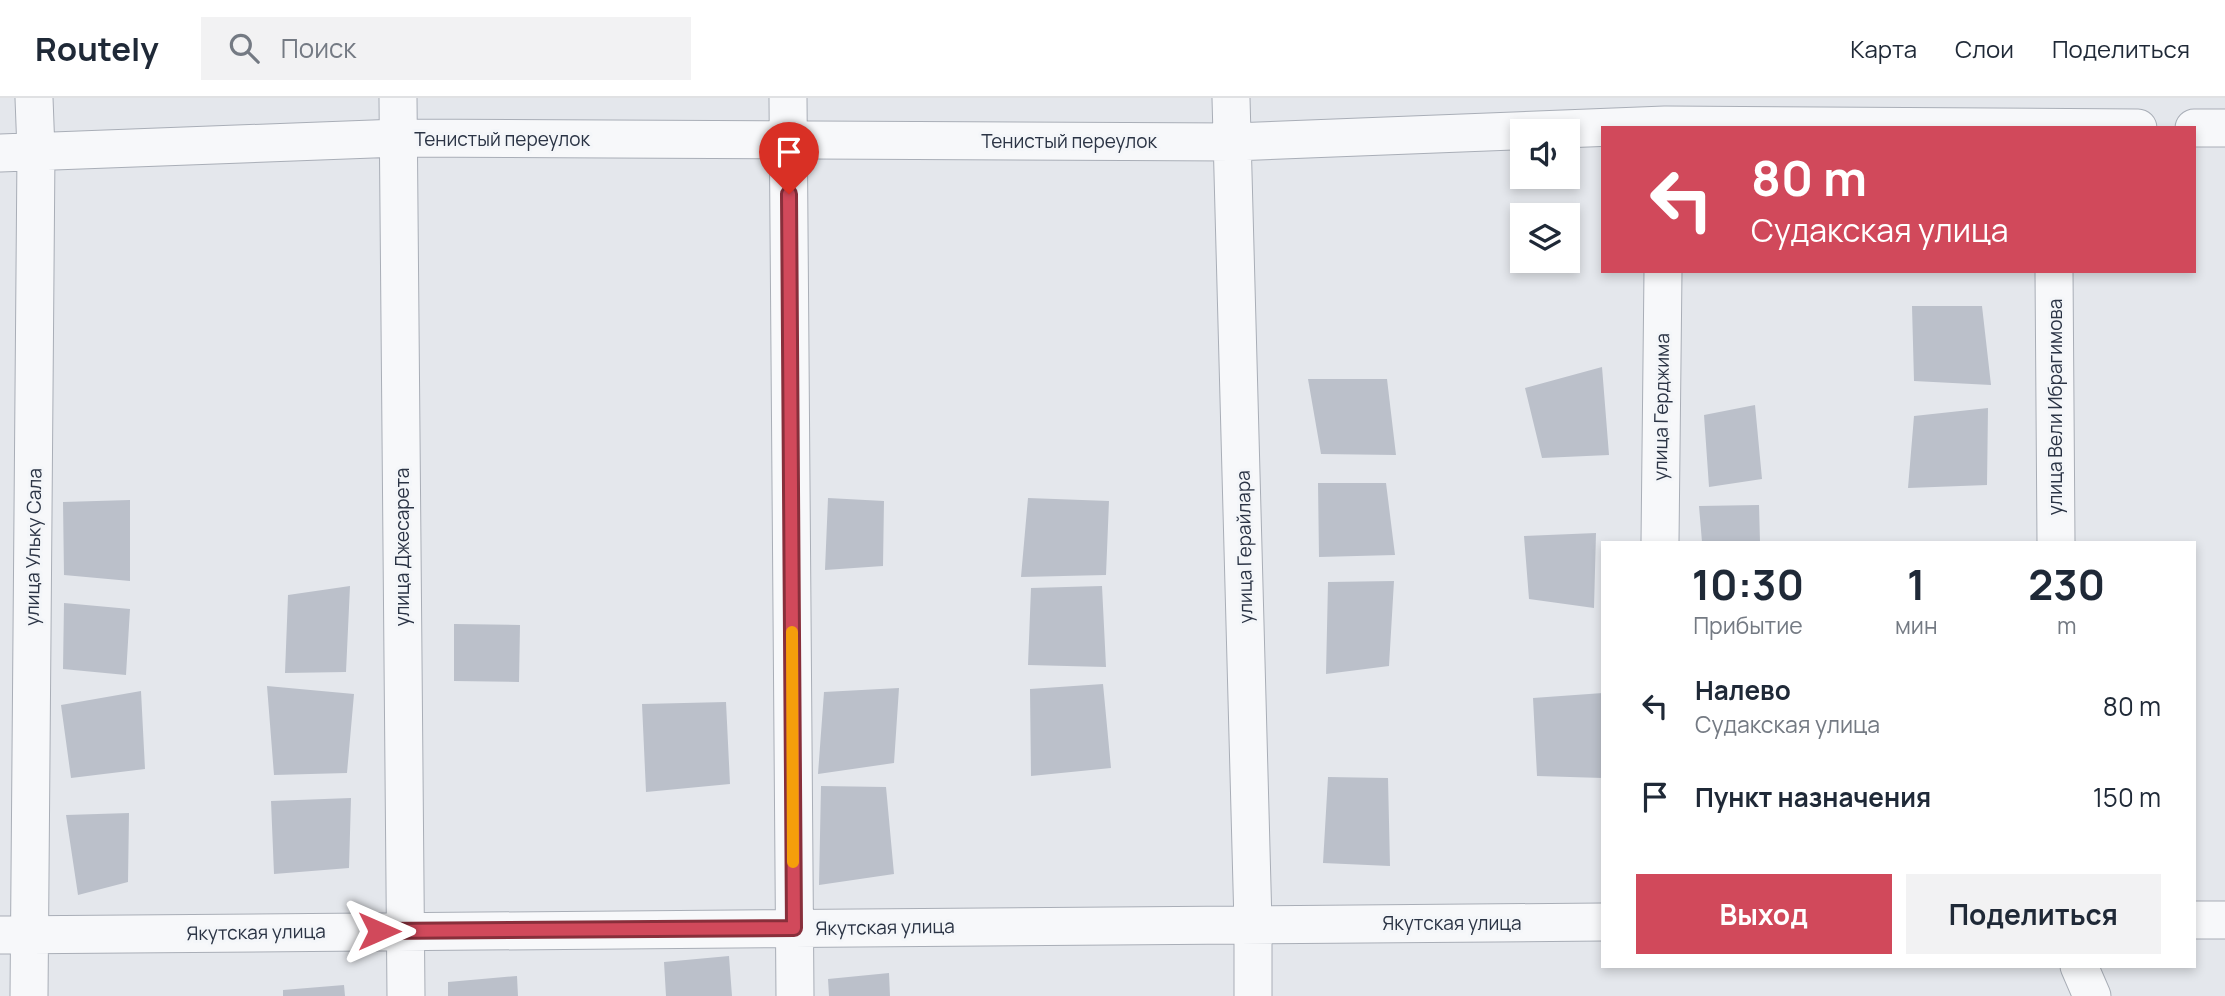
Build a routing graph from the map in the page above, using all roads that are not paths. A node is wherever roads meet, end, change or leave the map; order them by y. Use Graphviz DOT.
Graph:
graph roads {
  1 [pos="34,98"];
  2 [pos="398,98"];
  3 [pos="788,98"];
  4 [pos="1231,98"];
  5 [pos="2052,98"];
  6 [pos="1664,117"];
  7 [pos="2014,126"];
  8 [pos="2053,126"];
  9 [pos="2196,128"];
  10 [pos="2225,128"];
  11 [pos="399,138"];
  12 [pos="789,139"];
  13 [pos="1233,142"];
  14 [pos="36,151"];
  15 [pos="0,153"];
  16 [pos="1663,273"];
  17 [pos="2054,273"];
  18 [pos="1660,541"];
  19 [pos="2056,541"];
  20 [pos="2196,920"];
  21 [pos="2225,920"];
  22 [pos="1601,922"];
  23 [pos="1253,924"];
  24 [pos="794,928"];
  25 [pos="406,931"];
  26 [pos="15,935"];
  27 [pos="2080,968"];
  28 [pos="29,996"];
  29 [pos="406,996"];
  30 [pos="794,996"];
  31 [pos="1253,996"];
  32 [pos="2092,996"];
  1 -- 14 [label="street, улица Ульку Сала"];
  2 -- 11 [label="street, улица Джесарета"];
  3 -- 12 [label="street"];
  4 -- 13 [label="street, улица Герайлара"];
  5 -- 8 [label="street"];
  6 -- 7 [label="street, Тенистый переулок"];
  6 -- 13 [label="street, Тенистый переулок"];
  9 -- 10 [label="street"];
  11 -- 12 [label="street, Тенистый переулок"];
  11 -- 14 [label="street, Тенистый переулок"];
  11 -- 25 [label="street, улица Джесарета"];
  12 -- 13 [label="street, Тенистый переулок"];
  12 -- 24 [label="street"];
  13 -- 23 [label="street, улица Герайлара"];
  14 -- 15 [label="street, Тенистый переулок"];
  14 -- 26 [label="street, улица Ульку Сала"];
  16 -- 18 [label="street, улица Герджима"];
  17 -- 19 [label="street, улица Вели Ибрагимова"];
  20 -- 21 [label="street"];
  22 -- 23 [label="street, Якутская улица"];
  23 -- 24 [label="street, Якутская улица"];
  23 -- 31 [label="street, улица Герайлара"];
  24 -- 25 [label="street, Якутская улица"];
  24 -- 30 [label="street"];
  25 -- 26 [label="street, Якутская улица"];
  25 -- 29 [label="street, улица Джесарета"];
  26 -- 28 [label="street, улица Ульку Сала"];
  27 -- 32 [label="street"];
}
